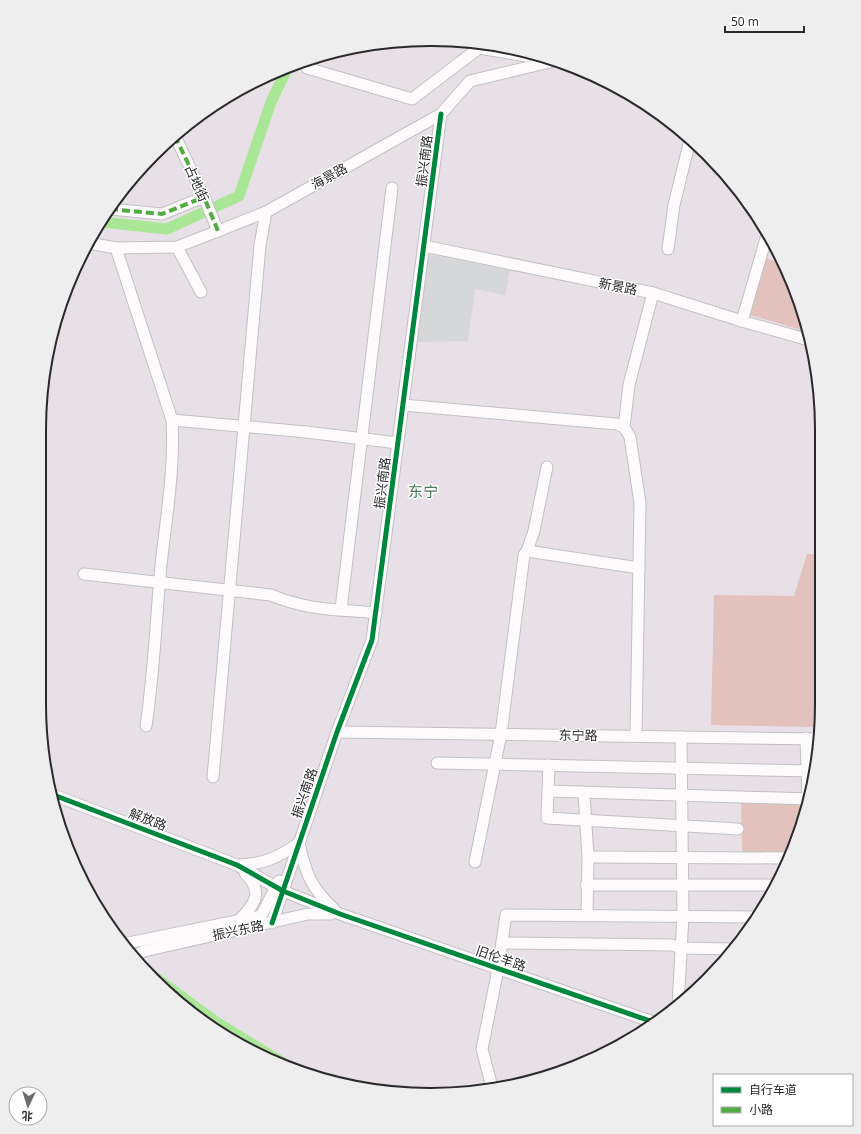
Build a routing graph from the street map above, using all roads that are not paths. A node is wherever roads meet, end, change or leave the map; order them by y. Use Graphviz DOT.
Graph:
graph roads {
  1 [pos="478,49"];
  2 [pos="545,63"];
  3 [pos="308,66"];
  4 [pos="441,114"];
  5 [pos="177,141"];
  6 [pos="689,146"];
  7 [pos="392,188"];
  8 [pos="206,201"];
  9 [pos="116,210"];
  10 [pos="266,212"];
  11 [pos="218,231"];
  12 [pos="765,242"];
  13 [pos="94,245"];
  14 [pos="424,246"];
  15 [pos="177,247"];
  16 [pos="116,248"];
  17 [pos="668,249"];
  18 [pos="201,292"];
  19 [pos="653,293"];
  20 [pos="742,321"];
  21 [pos="804,339"];
  22 [pos="403,405"];
  23 [pos="172,420"];
  24 [pos="244,426"];
  25 [pos="624,427"];
  26 [pos="362,439"];
  27 [pos="398,443"];
  28 [pos="547,467"];
  29 [pos="527,551"];
  30 [pos="639,568"];
  31 [pos="84,574"];
  32 [pos="159,582"];
  33 [pos="230,590"];
  34 [pos="341,609"];
  35 [pos="376,613"];
  36 [pos="146,726"];
  37 [pos="337,732"];
  38 [pos="501,734"];
  39 [pos="636,736"];
  40 [pos="681,737"];
  41 [pos="806,738"];
  42 [pos="813,739"];
  43 [pos="437,763"];
  44 [pos="495,763"];
  45 [pos="549,765"];
  46 [pos="810,765"];
  47 [pos="682,768"];
  48 [pos="809,771"];
  49 [pos="213,777"];
  50 [pos="548,792"];
  51 [pos="584,793"];
  52 [pos="682,795"];
  53 [pos="57,796"];
  54 [pos="803,800"];
  55 [pos="586,820"];
  56 [pos="682,827"];
  57 [pos="738,829"];
  58 [pos="299,843"];
  59 [pos="588,857"];
  60 [pos="682,858"];
  61 [pos="783,858"];
  62 [pos="475,862"];
  63 [pos="237,865"];
  64 [pos="586,885"];
  65 [pos="682,885"];
  66 [pos="769,885"];
  67 [pos="279,889"];
  68 [pos="340,914"];
  69 [pos="587,916"];
  70 [pos="683,916"];
  71 [pos="749,918"];
  72 [pos="238,921"];
  73 [pos="272,923"];
  74 [pos="129,943"];
  75 [pos="502,943"];
  76 [pos="681,948"];
  77 [pos="727,949"];
  78 [pos="141,953"];
  79 [pos="498,969"];
  80 [pos="678,998"];
  81 [pos="648,1020"];
  82 [pos="491,1083"];
  1 -- 3 [label="street"];
  2 -- 4 [label="street, 海景路"];
  4 -- 10 [label="street, 海景路"];
  4 -- 14 [label="street, 振兴南路"];
  5 -- 8 [label="street, 占地街"];
  6 -- 17 [label="street"];
  7 -- 26 [label="street"];
  8 -- 9 [label="street"];
  8 -- 11 [label="street, 占地街"];
  10 -- 11 [label="street, 海景路"];
  10 -- 24 [label="street"];
  11 -- 15 [label="street, 海景路"];
  12 -- 20 [label="street"];
  13 -- 16 [label="street, 海景路"];
  14 -- 19 [label="street, 新景路"];
  14 -- 22 [label="street, 振兴南路"];
  15 -- 16 [label="street, 海景路"];
  15 -- 18 [label="street"];
  16 -- 23 [label="street"];
  19 -- 20 [label="street, 新景路"];
  19 -- 25 [label="street"];
  20 -- 21 [label="street, 新景路"];
  22 -- 25 [label="street"];
  22 -- 27 [label="street, 振兴南路"];
  23 -- 24 [label="street"];
  23 -- 32 [label="street"];
  24 -- 26 [label="street"];
  24 -- 33 [label="street"];
  25 -- 30 [label="street"];
  26 -- 27 [label="street"];
  26 -- 34 [label="street"];
  27 -- 35 [label="street, 振兴南路"];
  28 -- 29 [label="street"];
  29 -- 30 [label="street"];
  29 -- 38 [label="street"];
  30 -- 39 [label="street"];
  31 -- 32 [label="street"];
  32 -- 33 [label="street"];
  32 -- 36 [label="street"];
  33 -- 34 [label="street"];
  33 -- 49 [label="street"];
  34 -- 35 [label="street"];
  35 -- 37 [label="street, 振兴南路"];
  37 -- 38 [label="street, 东宁路"];
  37 -- 58 [label="street, 振兴南路"];
  38 -- 39 [label="street, 东宁路"];
  38 -- 44 [label="street"];
  39 -- 40 [label="street, 东宁路"];
  40 -- 41 [label="street, 东宁路"];
  40 -- 47 [label="street"];
  41 -- 42 [label="street, 东宁路"];
  41 -- 46 [label="street"];
  43 -- 44 [label="street"];
  44 -- 45 [label="street"];
  44 -- 62 [label="street"];
  45 -- 47 [label="street"];
  45 -- 50 [label="street"];
  47 -- 48 [label="street"];
  47 -- 52 [label="street"];
  50 -- 51 [label="street"];
  50 -- 55 [label="street"];
  51 -- 52 [label="street"];
  51 -- 55 [label="street"];
  52 -- 54 [label="street"];
  52 -- 56 [label="street"];
  53 -- 63 [label="street, 解放路"];
  55 -- 56 [label="street"];
  55 -- 59 [label="street"];
  56 -- 57 [label="street"];
  56 -- 60 [label="street"];
  58 -- 63 [label="street"];
  58 -- 67 [label="street, 振兴南路"];
  58 -- 68 [label="street"];
  59 -- 60 [label="street"];
  59 -- 64 [label="street"];
  60 -- 61 [label="street"];
  60 -- 65 [label="street"];
  63 -- 67 [label="street, 解放路"];
  63 -- 72 [label="street"];
  64 -- 65 [label="street"];
  64 -- 69 [label="street"];
  65 -- 66 [label="street"];
  65 -- 70 [label="street"];
  67 -- 68 [label="street, 旧伦羊路"];
  67 -- 72 [label="street, 振兴东路"];
  67 -- 73 [label="street"];
  68 -- 73 [label="street, 振兴东路"];
  68 -- 79 [label="street, 旧伦羊路"];
  69 -- 70 [label="street"];
  69 -- 75 [label="street"];
  70 -- 71 [label="street"];
  70 -- 76 [label="street"];
  72 -- 74 [label="street, 振兴东路"];
  73 -- 78 [label="street, 振兴东路"];
  75 -- 76 [label="street"];
  75 -- 79 [label="street"];
  76 -- 77 [label="street"];
  76 -- 80 [label="street"];
  79 -- 81 [label="street, 旧伦羊路"];
  79 -- 82 [label="street"];
}
